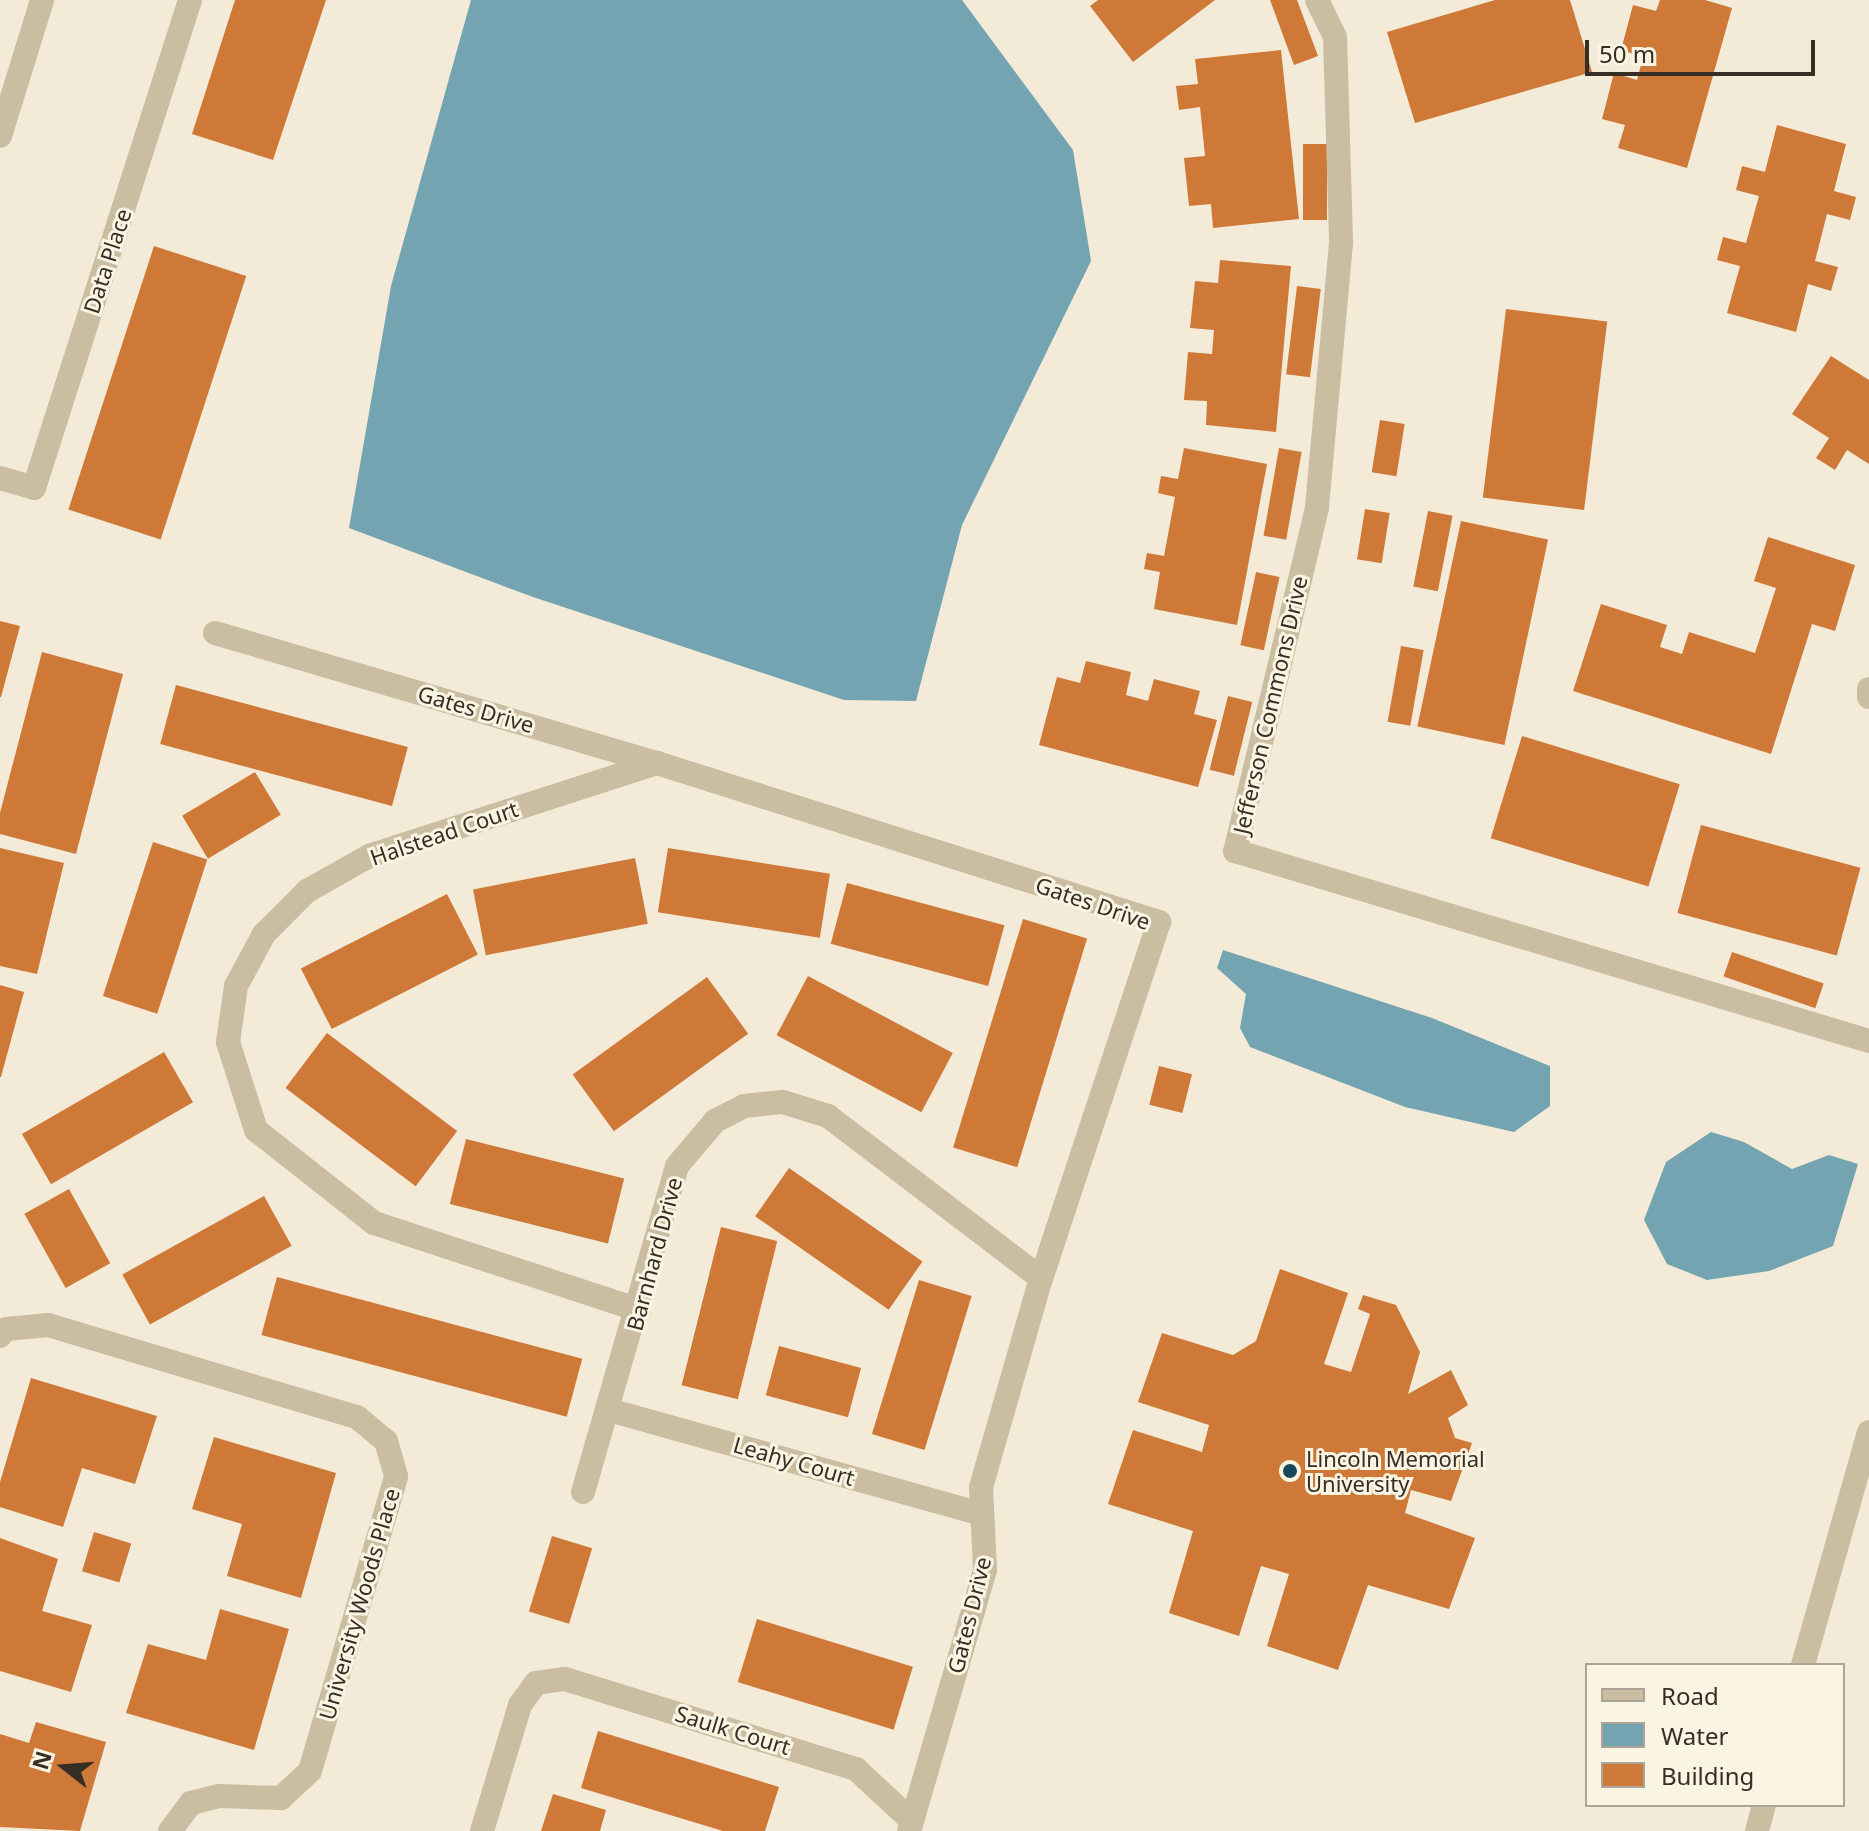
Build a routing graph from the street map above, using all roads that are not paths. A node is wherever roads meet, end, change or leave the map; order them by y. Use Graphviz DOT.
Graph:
graph roads {
  1 [pos="42,0"];
  2 [pos="190,0"];
  3 [pos="1317,0"];
  4 [pos="0,136"];
  5 [pos="0,478"];
  6 [pos="215,633"];
  7 [pos="1869,689"];
  8 [pos="1869,697"];
  9 [pos="657,763"];
  10 [pos="1869,1041"];
  11 [pos="1041,1278"];
  12 [pos="639,1310"];
  13 [pos="0,1336"];
  14 [pos="609,1410"];
  15 [pos="1869,1432"];
  16 [pos="583,1492"];
  17 [pos="978,1513"];
  18 [pos="1804,1663"];
  19 [pos="1763,1807"];
  20 [pos="910,1826"];
  21 [pos="170,1831"];
  22 [pos="482,1831"];
  23 [pos="1757,1831"];
  1 -- 4 [label="street"];
  2 -- 5 [label="street, Data Place"];
  3 -- 10 [label="street, Jefferson Commons Drive"];
  6 -- 9 [label="street, Gates Drive"];
  7 -- 8 [label="street"];
  9 -- 11 [label="street, Gates Drive"];
  9 -- 12 [label="street, Halstead Court"];
  11 -- 12 [label="street, Barnhard Drive"];
  11 -- 17 [label="street, Gates Drive"];
  12 -- 14 [label="street, Barnhard Drive"];
  13 -- 21 [label="street, University Woods Place"];
  14 -- 16 [label="street, Barnhard Drive"];
  14 -- 17 [label="street, Leahy Court"];
  15 -- 18 [label="street"];
  17 -- 20 [label="street, Gates Drive"];
  19 -- 23 [label="street"];
  20 -- 22 [label="street, Saulk Court"];
}
